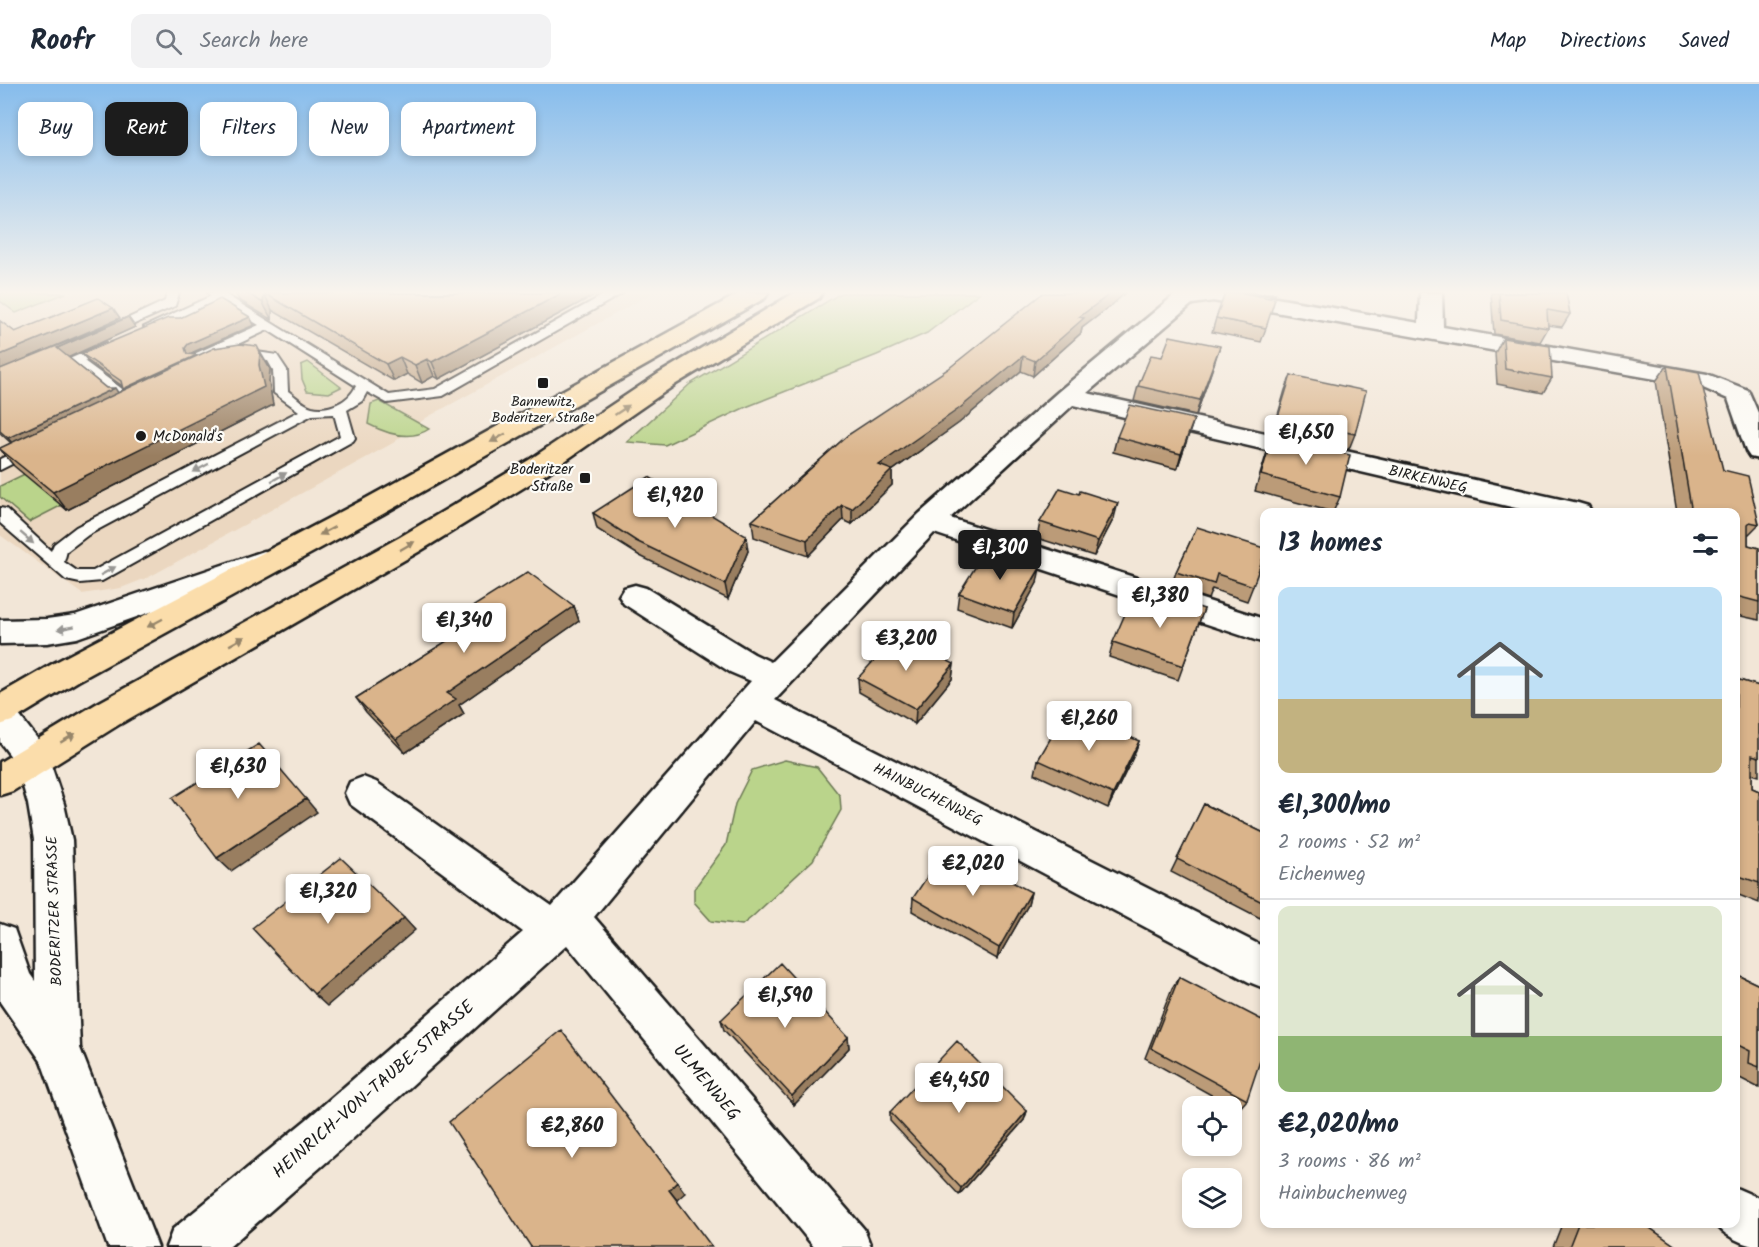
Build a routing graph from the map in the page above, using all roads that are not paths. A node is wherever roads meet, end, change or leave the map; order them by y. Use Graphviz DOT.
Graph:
graph roads {
  1 [pos="104,347"];
  2 [pos="220,347"];
  3 [pos="305,347"];
  4 [pos="520,347"];
  5 [pos="661,347"];
  6 [pos="720,347"];
  7 [pos="1126,347"];
  8 [pos="1521,347"];
  9 [pos="184,364"];
  10 [pos="200,370"];
  11 [pos="364,384"];
  12 [pos="1068,396"];
  13 [pos="121,399"];
  14 [pos="340,409"];
  15 [pos="309,411"];
  16 [pos="1759,451"];
  17 [pos="0,452"];
  18 [pos="0,465"];
  19 [pos="1556,508"];
  20 [pos="0,513"];
  21 [pos="930,521"];
  22 [pos="280,555"];
  23 [pos="56,563"];
  24 [pos="635,596"];
  25 [pos="1260,630"];
  26 [pos="0,632"];
  27 [pos="764,690"];
  28 [pos="0,711"];
  29 [pos="0,716"];
  30 [pos="33,760"];
  31 [pos="0,780"];
  32 [pos="363,794"];
  33 [pos="561,923"];
  34 [pos="0,943"];
  35 [pos="1260,966"];
  36 [pos="58,1048"];
  37 [pos="1740,1214"];
  38 [pos="1759,1224"];
  39 [pos="132,1247"];
  40 [pos="191,1247"];
  41 [pos="846,1247"];
  1 -- 13 [label="lane"];
  2 -- 9 [label="lane"];
  3 -- 11 [label="lane"];
  4 -- 11 [label="lane"];
  5 -- 22 [label="main road, one-way"];
  30 -- 6 [label="main road, one-way"];
  7 -- 12 [label="street, HEINRICH-VON-TAUBE-STRASSE"];
  8 -- 16 [label="street, HEINRICH-VON-TAUBE-STRASSE"];
  10 -- 15 [label="lane"];
  11 -- 14 [label="lane"];
  12 -- 19 [label="street, BIRKENWEG"];
  12 -- 21 [label="street, HEINRICH-VON-TAUBE-STRASSE"];
  14 -- 15 [label="lane"];
  23 -- 14 [label="lane, one-way"];
  15 -- 23 [label="lane, one-way"];
  17 -- 18 [label="lane"];
  20 -- 23 [label="lane, one-way"];
  21 -- 25 [label="street"];
  21 -- 27 [label="street, HEINRICH-VON-TAUBE-STRASSE"];
  22 -- 26 [label="street, one-way"];
  22 -- 28 [label="main road, one-way"];
  24 -- 27 [label="street"];
  27 -- 33 [label="street, HEINRICH-VON-TAUBE-STRASSE"];
  27 -- 35 [label="street, HAINBUCHENWEG"];
  29 -- 30 [label="street, BODERITZER STRASSE"];
  30 -- 31 [label="main road"];
  30 -- 36 [label="street, BODERITZER STRASSE"];
  32 -- 33 [label="street"];
  33 -- 40 [label="street, HEINRICH-VON-TAUBE-STRASSE"];
  33 -- 41 [label="street, ULMENWEG"];
  34 -- 36 [label="street, BODERITZER STRASSE"];
  36 -- 39 [label="street, BODERITZER STRASSE"];
  37 -- 38 [label="street"];
}
